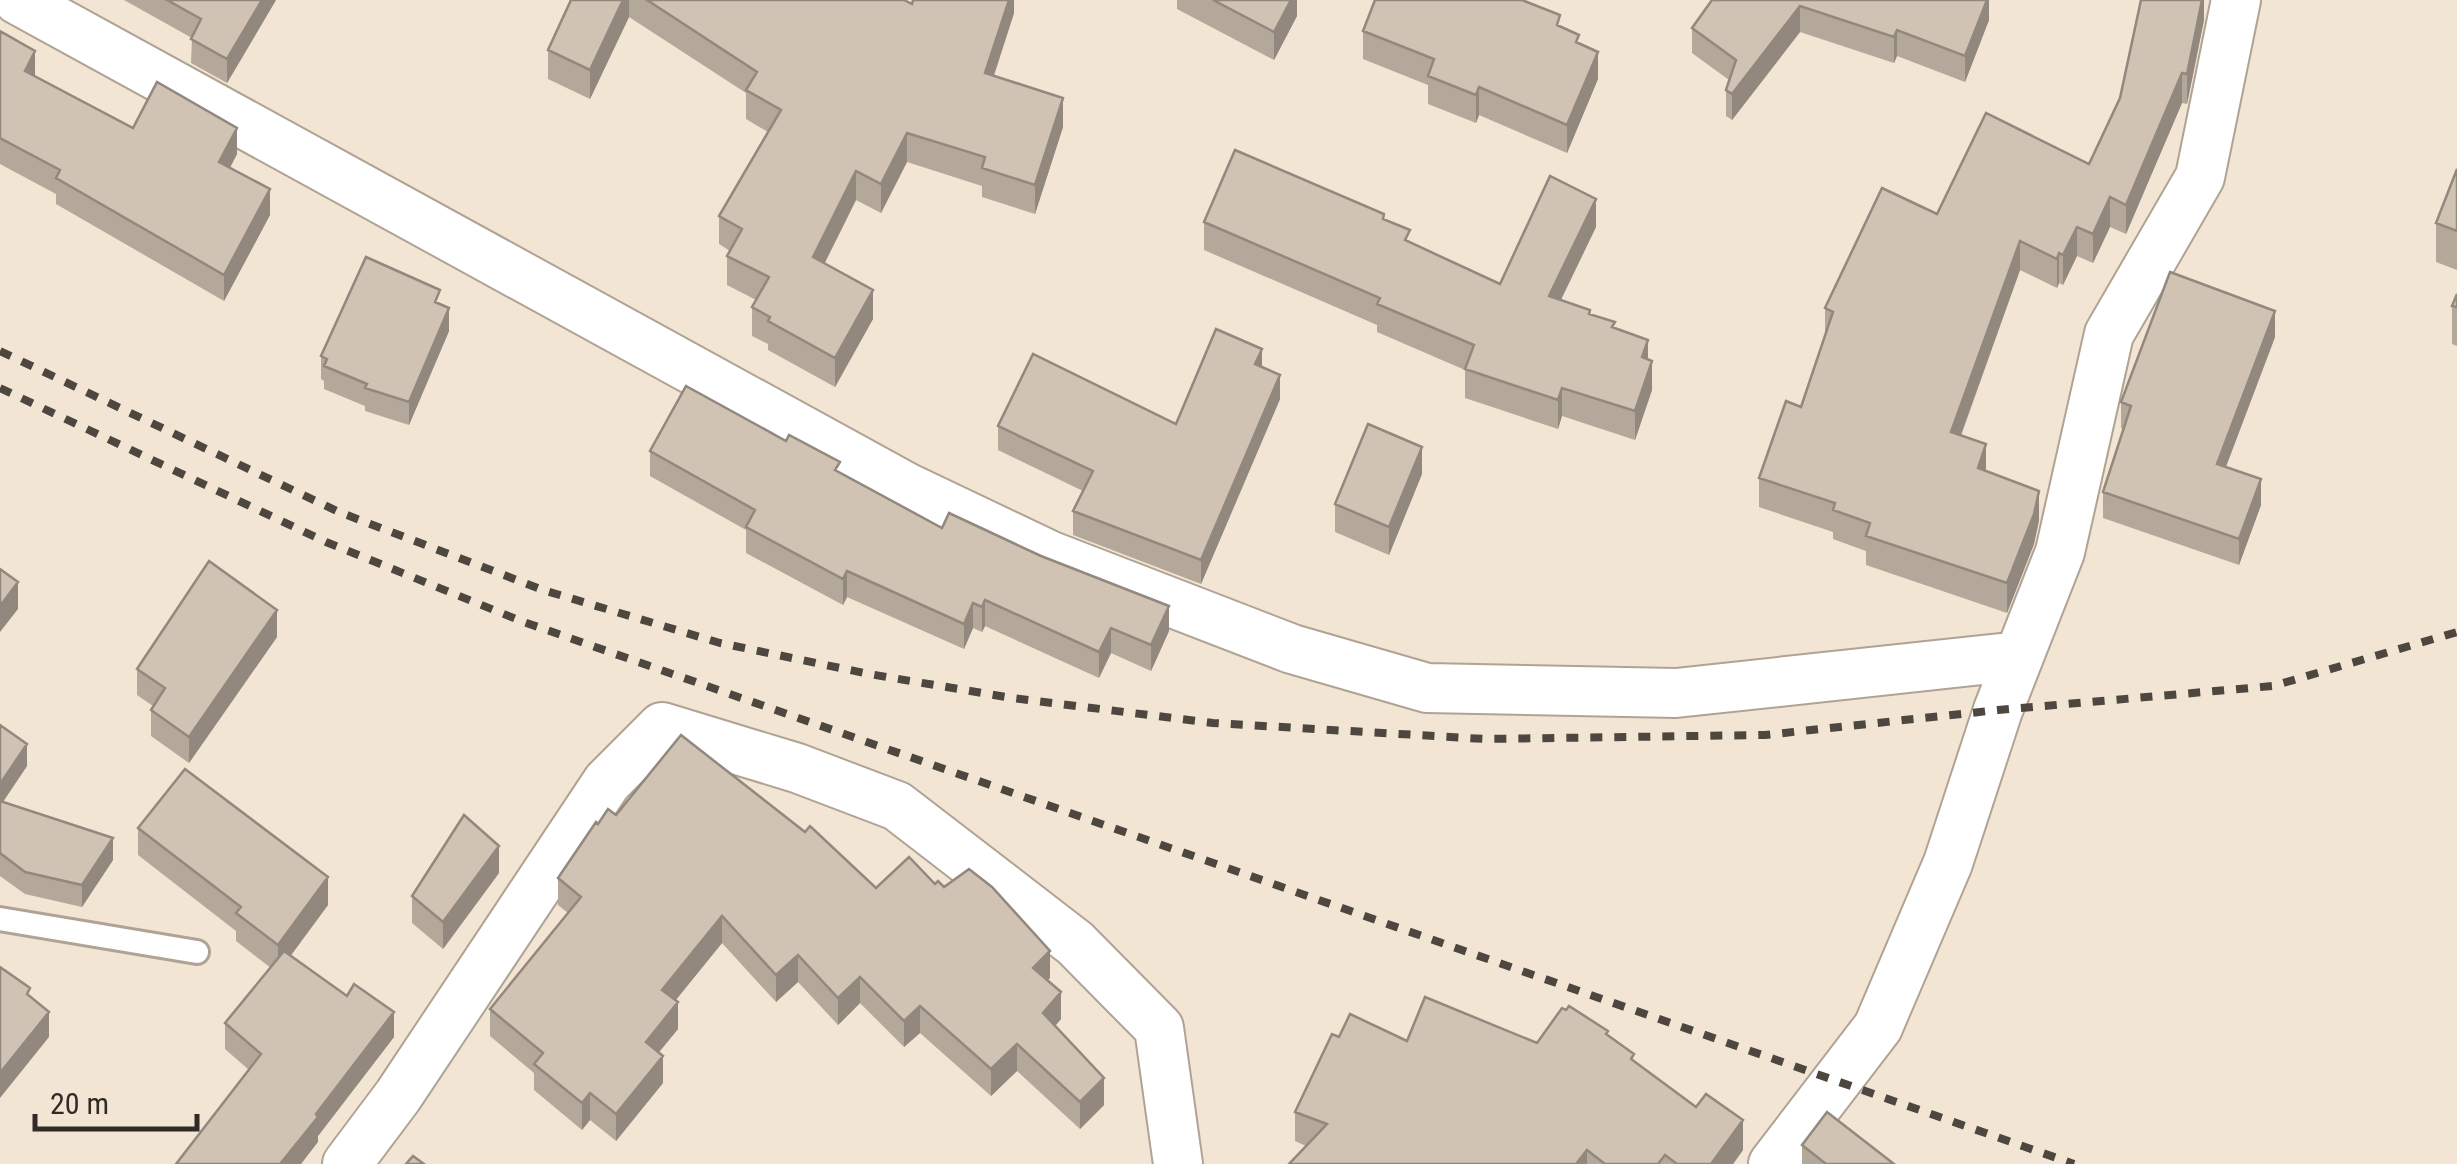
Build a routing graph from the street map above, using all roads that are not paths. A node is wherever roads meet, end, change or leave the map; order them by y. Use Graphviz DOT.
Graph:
graph roads {
  1 [pos="18,0"];
  2 [pos="2236,0"];
  3 [pos="2018,656"];
  4 [pos="0,919"];
  5 [pos="198,952"];
  6 [pos="347,1164"];
  7 [pos="1178,1164"];
  8 [pos="1773,1164"];
  1 -- 3 [label="street"];
  2 -- 3 [label="street"];
  3 -- 8 [label="street"];
  4 -- 5 [label="lane"];
  6 -- 7 [label="street"];
}
